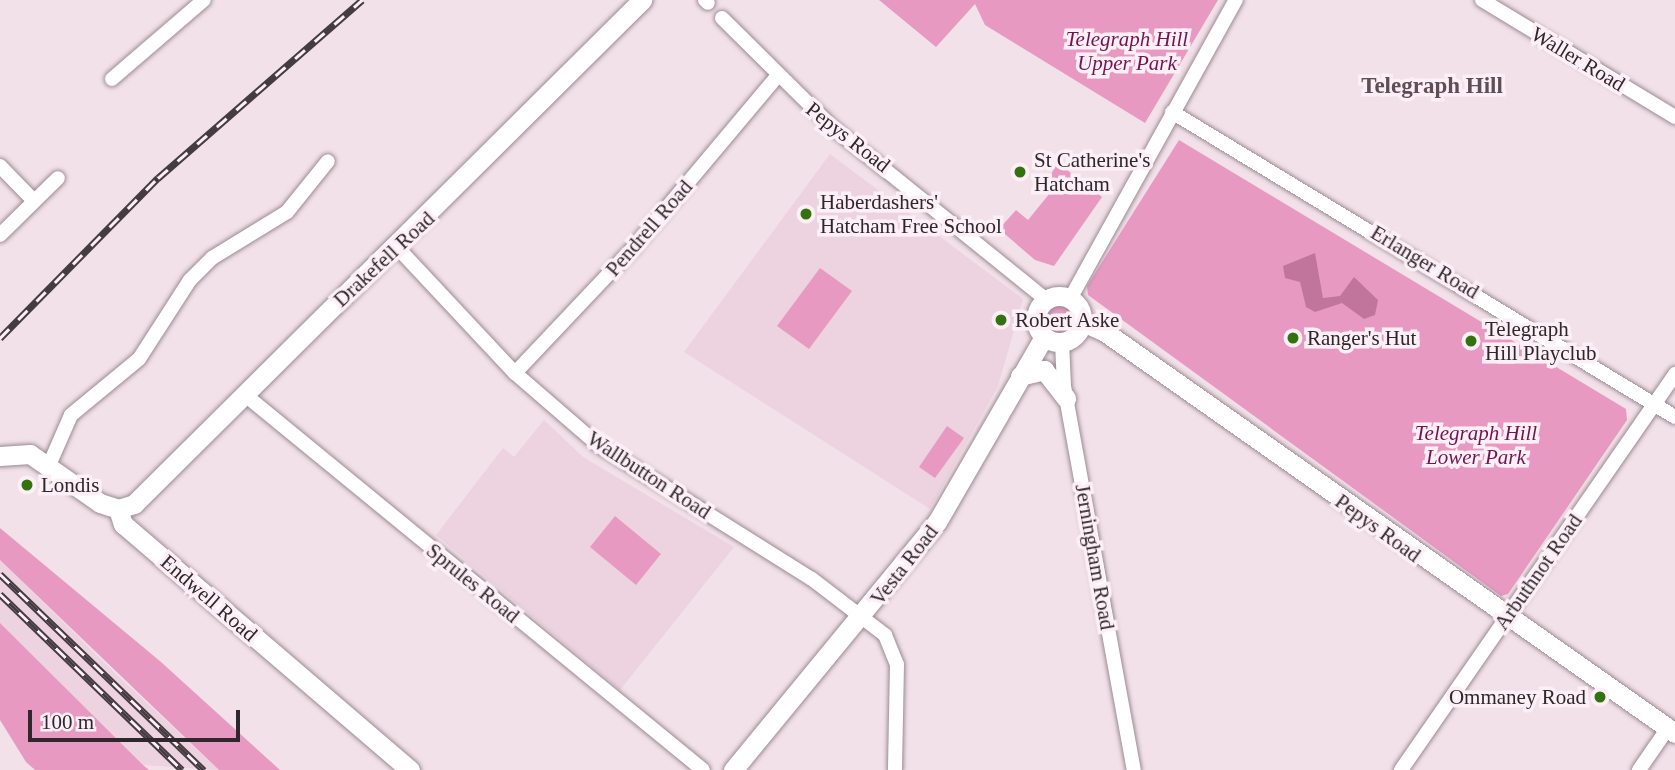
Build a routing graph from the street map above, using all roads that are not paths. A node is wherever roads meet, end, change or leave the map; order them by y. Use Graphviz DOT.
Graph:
graph roads {
  1 [pos="204,0"];
  2 [pos="642,0"];
  3 [pos="1237,0"];
  4 [pos="1482,0"];
  5 [pos="722,18"];
  6 [pos="776,78"];
  7 [pos="112,79"];
  8 [pos="1172,112"];
  9 [pos="1675,117"];
  10 [pos="328,161"];
  11 [pos="0,166"];
  12 [pos="58,178"];
  13 [pos="34,201"];
  14 [pos="0,235"];
  15 [pos="396,246"];
  16 [pos="1070,299"];
  17 [pos="1047,300"];
  18 [pos="1083,323"];
  19 [pos="1053,340"];
  20 [pos="515,373"];
  21 [pos="1675,374"];
  22 [pos="1020,376"];
  23 [pos="244,394"];
  24 [pos="1066,398"];
  25 [pos="1655,403"];
  26 [pos="1675,417"];
  27 [pos="0,456"];
  28 [pos="50,463"];
  29 [pos="118,509"];
  30 [pos="865,616"];
  31 [pos="1506,619"];
  32 [pos="1671,731"];
  33 [pos="410,770"];
  34 [pos="703,770"];
  35 [pos="733,770"];
  36 [pos="895,770"];
  37 [pos="1134,770"];
  38 [pos="1401,770"];
  39 [pos="1639,770"];
  1 -- 7 [label="street"];
  2 -- 15 [label="street, Drakefell Road"];
  3 -- 8 [label="street"];
  4 -- 9 [label="street, Waller Road"];
  5 -- 6 [label="street, Pepys Road"];
  6 -- 17 [label="street, Pepys Road"];
  6 -- 20 [label="street, Pendrell Road"];
  8 -- 16 [label="street"];
  8 -- 25 [label="street, Erlanger Road"];
  10 -- 28 [label="street"];
  11 -- 13 [label="street"];
  12 -- 13 [label="street"];
  13 -- 14 [label="street"];
  15 -- 20 [label="street, Wallbutton Road"];
  15 -- 23 [label="street, Drakefell Road"];
  16 -- 17 [label="street"];
  16 -- 18 [label="street"];
  17 -- 19 [label="street"];
  18 -- 19 [label="street"];
  18 -- 31 [label="street, Pepys Road"];
  19 -- 22 [label="street, Vesta Road"];
  19 -- 24 [label="street, Jerningham Road"];
  20 -- 30 [label="street, Wallbutton Road"];
  21 -- 25 [label="street, Arbuthnot Road"];
  22 -- 24 [label="street"];
  22 -- 30 [label="street, Vesta Road"];
  23 -- 29 [label="street, Drakefell Road"];
  23 -- 34 [label="street, Sprules Road"];
  24 -- 37 [label="street, Jerningham Road"];
  25 -- 26 [label="street, Erlanger Road"];
  25 -- 31 [label="street, Arbuthnot Road"];
  27 -- 28 [label="street, Endwell Road"];
  28 -- 29 [label="street, Endwell Road"];
  29 -- 33 [label="street, Endwell Road"];
  30 -- 35 [label="street, Vesta Road"];
  30 -- 36 [label="street, Wallbutton Road"];
  31 -- 32 [label="street, Pepys Road"];
  31 -- 38 [label="street, Arbuthnot Road"];
  32 -- 39 [label="street"];
}
